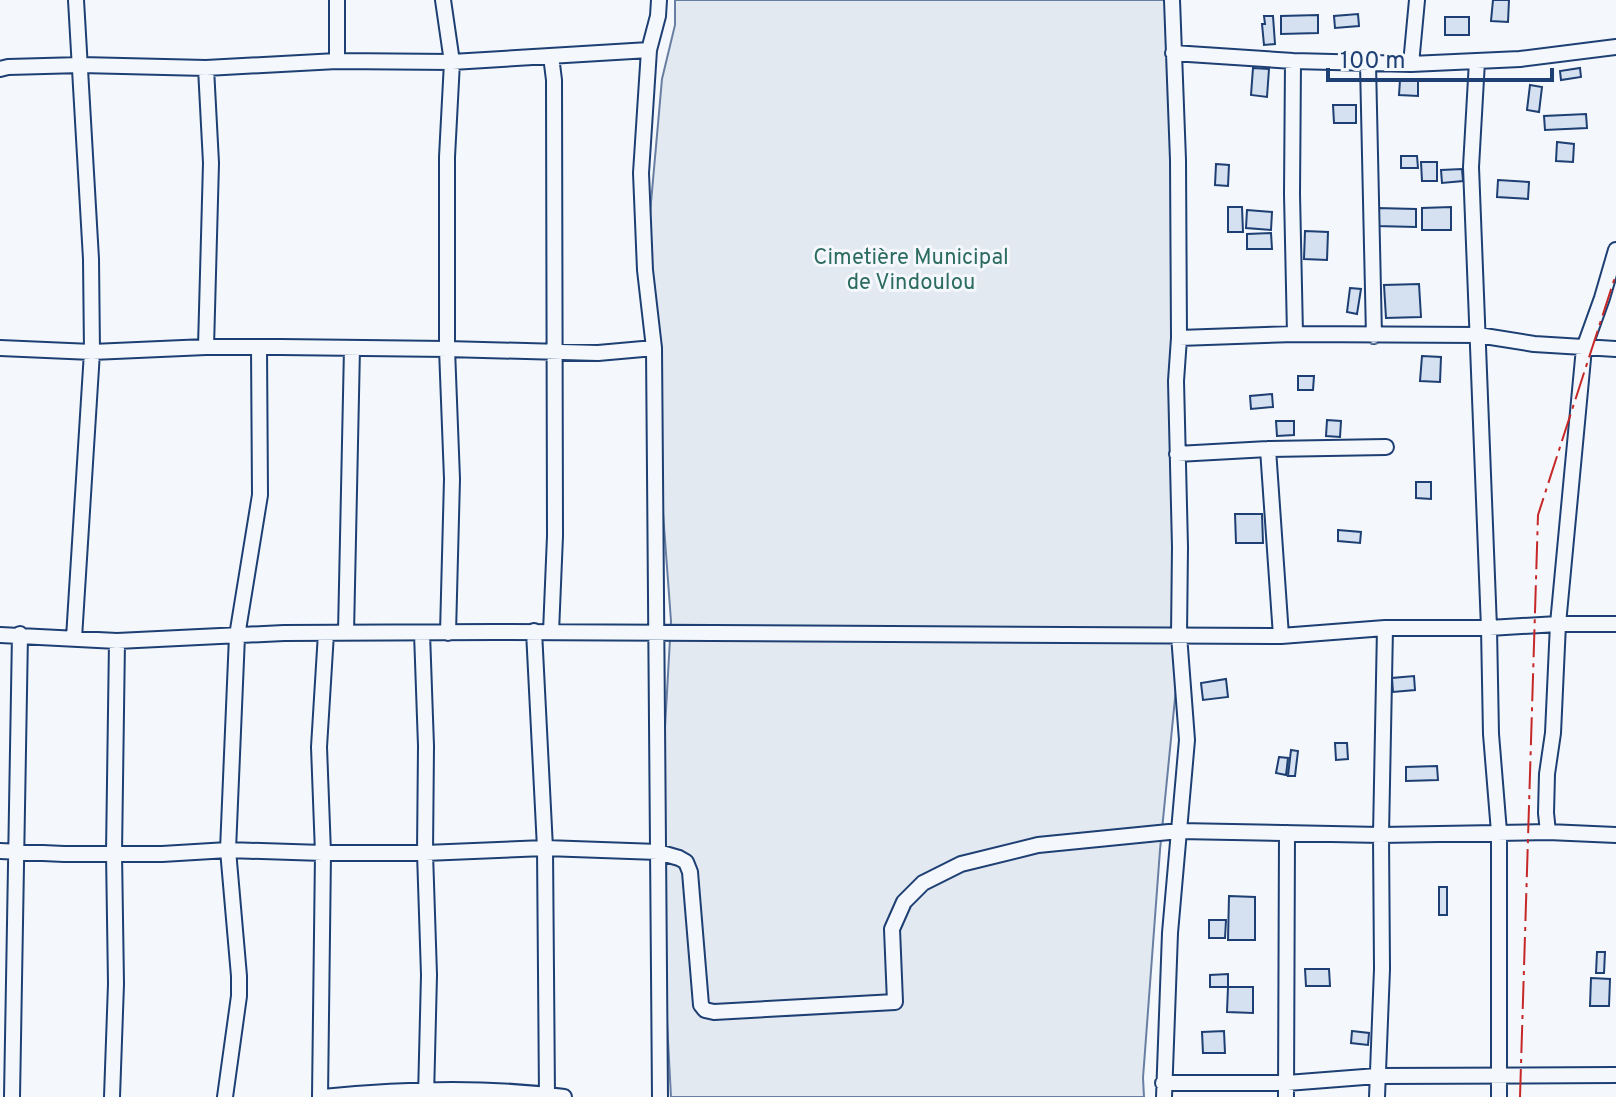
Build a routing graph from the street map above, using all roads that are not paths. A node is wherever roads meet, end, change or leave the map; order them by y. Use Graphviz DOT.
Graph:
graph roads {
  1 [pos="76,0"];
  2 [pos="337,0"];
  3 [pos="443,0"];
  4 [pos="659,0"];
  5 [pos="1172,0"];
  6 [pos="1417,0"];
  7 [pos="1616,47"];
  8 [pos="649,50"];
  9 [pos="1173,53"];
  10 [pos="551,56"];
  11 [pos="337,61"];
  12 [pos="1293,61"];
  13 [pos="1477,61"];
  14 [pos="452,62"];
  15 [pos="1368,64"];
  16 [pos="1411,64"];
  17 [pos="81,65"];
  18 [pos="206,68"];
  19 [pos="0,69"];
  20 [pos="1616,250"];
  21 [pos="1295,334"];
  22 [pos="1478,335"];
  23 [pos="1374,336"];
  24 [pos="1179,338"];
  25 [pos="206,347"];
  26 [pos="259,347"];
  27 [pos="0,348"];
  28 [pos="352,348"];
  29 [pos="654,348"];
  30 [pos="1584,348"];
  31 [pos="1615,348"];
  32 [pos="447,349"];
  33 [pos="92,352"];
  34 [pos="555,352"];
  35 [pos="1386,447"];
  36 [pos="1268,449"];
  37 [pos="1177,454"];
  38 [pos="1558,624"];
  39 [pos="1616,624"];
  40 [pos="1385,628"];
  41 [pos="1489,628"];
  42 [pos="534,631"];
  43 [pos="551,632"];
  44 [pos="326,633"];
  45 [pos="346,633"];
  46 [pos="422,633"];
  47 [pos="448,633"];
  48 [pos="20,634"];
  49 [pos="655,634"];
  50 [pos="0,635"];
  51 [pos="1179,635"];
  52 [pos="237,636"];
  53 [pos="1281,636"];
  54 [pos="74,638"];
  55 [pos="117,641"];
  56 [pos="1179,831"];
  57 [pos="1499,832"];
  58 [pos="1548,832"];
  59 [pos="1287,833"];
  60 [pos="1381,835"];
  61 [pos="1616,835"];
  62 [pos="545,848"];
  63 [pos="228,850"];
  64 [pos="0,851"];
  65 [pos="17,851"];
  66 [pos="658,852"];
  67 [pos="114,853"];
  68 [pos="323,853"];
  69 [pos="425,853"];
  70 [pos="1616,1075"];
  71 [pos="1377,1076"];
  72 [pos="1499,1077"];
  73 [pos="1164,1090"];
  74 [pos="1287,1090"];
  75 [pos="426,1093"];
  76 [pos="11,1094"];
  77 [pos="547,1096"];
  78 [pos="112,1097"];
  79 [pos="225,1097"];
  80 [pos="322,1097"];
  81 [pos="564,1097"];
  82 [pos="660,1097"];
  83 [pos="1377,1097"];
  84 [pos="1499,1097"];
  1 -- 17 [label="street"];
  2 -- 11 [label="street"];
  3 -- 14 [label="street"];
  4 -- 8 [label="street"];
  5 -- 9 [label="street"];
  6 -- 16 [label="street"];
  7 -- 13 [label="street"];
  8 -- 10 [label="street"];
  8 -- 29 [label="street"];
  9 -- 12 [label="street"];
  9 -- 24 [label="street"];
  10 -- 14 [label="street"];
  10 -- 34 [label="street"];
  11 -- 14 [label="street"];
  11 -- 18 [label="street"];
  12 -- 15 [label="street"];
  12 -- 21 [label="street"];
  13 -- 16 [label="street"];
  13 -- 22 [label="street"];
  14 -- 32 [label="street"];
  15 -- 16 [label="street"];
  15 -- 23 [label="street"];
  17 -- 18 [label="street"];
  17 -- 19 [label="street"];
  17 -- 33 [label="street"];
  18 -- 25 [label="street"];
  20 -- 30 [label="street"];
  21 -- 23 [label="street"];
  21 -- 24 [label="street"];
  22 -- 23 [label="street"];
  22 -- 30 [label="street"];
  22 -- 41 [label="street"];
  24 -- 37 [label="street"];
  25 -- 26 [label="street"];
  25 -- 33 [label="street"];
  26 -- 28 [label="street"];
  26 -- 52 [label="street"];
  27 -- 33 [label="street"];
  28 -- 32 [label="street"];
  28 -- 45 [label="street"];
  29 -- 34 [label="street"];
  29 -- 49 [label="street"];
  30 -- 31 [label="street"];
  30 -- 38 [label="street"];
  32 -- 34 [label="street"];
  32 -- 47 [label="street"];
  33 -- 54 [label="street"];
  34 -- 43 [label="street"];
  35 -- 36 [label="street"];
  36 -- 37 [label="street"];
  36 -- 53 [label="street"];
  37 -- 51 [label="street"];
  38 -- 39 [label="street"];
  38 -- 41 [label="street"];
  38 -- 58 [label="street"];
  40 -- 41 [label="street"];
  40 -- 53 [label="street"];
  40 -- 60 [label="street"];
  41 -- 57 [label="street"];
  42 -- 43 [label="street"];
  42 -- 47 [label="street"];
  42 -- 62 [label="street"];
  43 -- 49 [label="street"];
  44 -- 45 [label="street"];
  44 -- 52 [label="street"];
  44 -- 68 [label="street"];
  45 -- 46 [label="street"];
  46 -- 47 [label="street"];
  46 -- 69 [label="street"];
  48 -- 50 [label="street"];
  48 -- 54 [label="street"];
  48 -- 65 [label="street"];
  49 -- 51 [label="street"];
  49 -- 66 [label="street"];
  51 -- 53 [label="street"];
  51 -- 56 [label="street"];
  52 -- 55 [label="street"];
  52 -- 63 [label="street"];
  54 -- 55 [label="street"];
  55 -- 67 [label="street"];
  56 -- 59 [label="street"];
  56 -- 66 [label="street"];
  56 -- 73 [label="street"];
  57 -- 58 [label="street"];
  57 -- 60 [label="street"];
  57 -- 72 [label="street"];
  58 -- 61 [label="street"];
  59 -- 60 [label="street"];
  59 -- 74 [label="street"];
  60 -- 71 [label="street"];
  62 -- 66 [label="street"];
  62 -- 69 [label="street"];
  62 -- 77 [label="street"];
  63 -- 67 [label="street"];
  63 -- 68 [label="street"];
  63 -- 79 [label="street"];
  64 -- 65 [label="street"];
  65 -- 67 [label="street"];
  65 -- 76 [label="street"];
  66 -- 82 [label="street"];
  67 -- 78 [label="street"];
  68 -- 69 [label="street"];
  68 -- 80 [label="street"];
  69 -- 75 [label="street"];
  70 -- 72 [label="street"];
  71 -- 72 [label="street"];
  71 -- 74 [label="street"];
  71 -- 83 [label="street"];
  72 -- 84 [label="street"];
  73 -- 74 [label="street"];
  75 -- 77 [label="street"];
  75 -- 80 [label="street"];
  77 -- 81 [label="street"];
}
